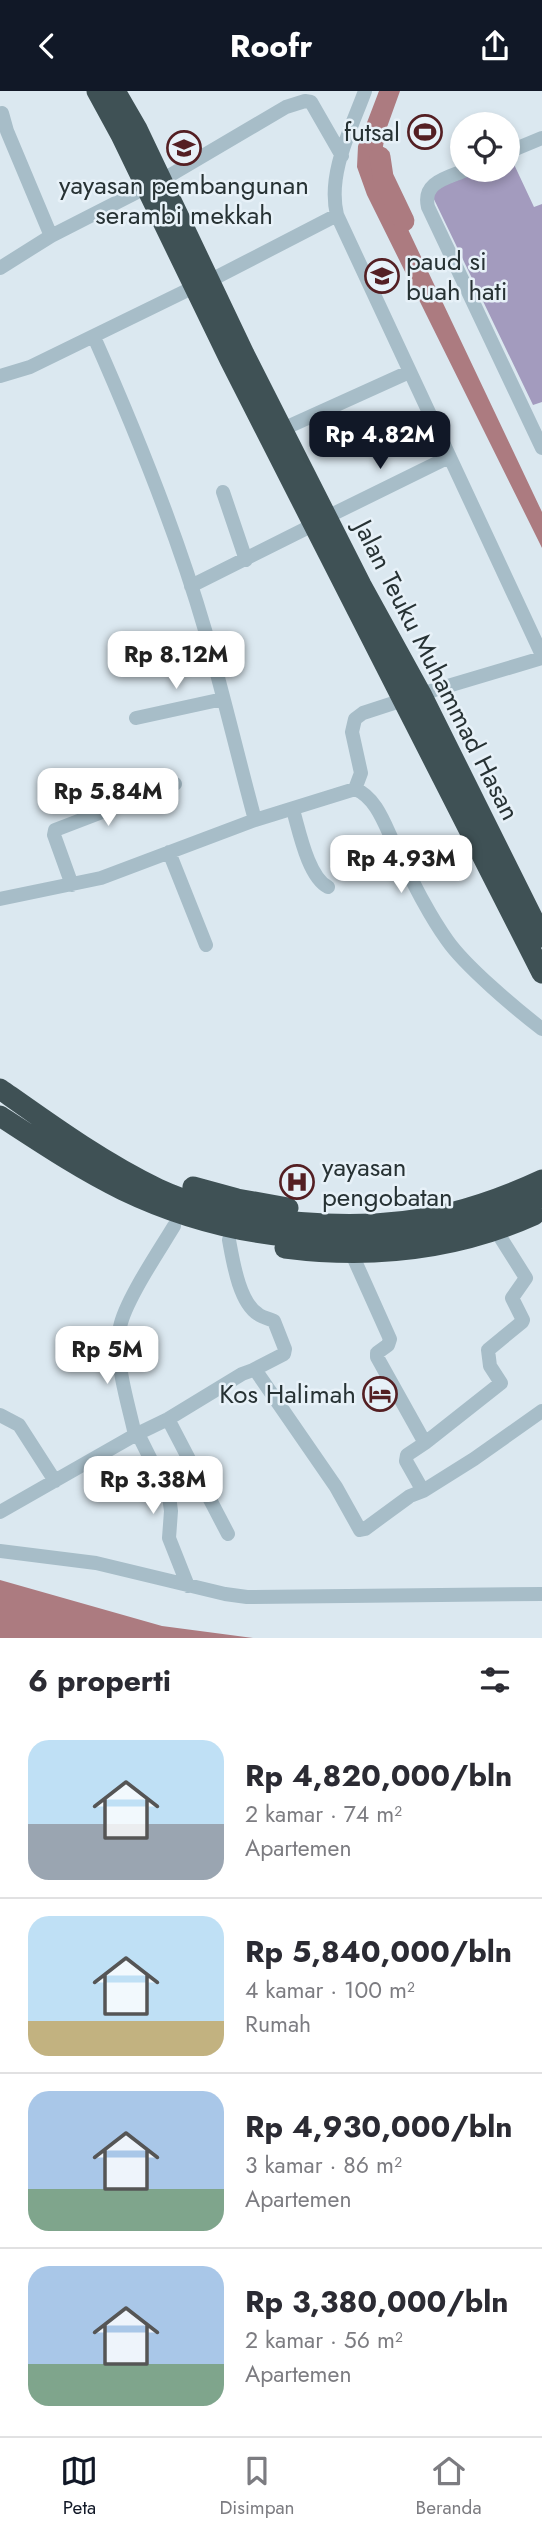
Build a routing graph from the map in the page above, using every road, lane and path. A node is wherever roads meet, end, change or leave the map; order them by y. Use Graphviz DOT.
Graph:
graph roads {
  1 [pos="97,91"];
  2 [pos="115,91"];
  3 [pos="365,91"];
  4 [pos="2,113"];
  5 [pos="542,138"];
  6 [pos="520,147"];
  7 [pos="342,156"];
  8 [pos="450,177"];
  9 [pos="154,184"];
  10 [pos="337,215"];
  11 [pos="51,236"];
  12 [pos="0,268"];
  13 [pos="203,283"];
  14 [pos="94,337"];
  15 [pos="237,357"];
  16 [pos="409,372"];
  17 [pos="0,376"];
  18 [pos="283,429"];
  19 [pos="542,448"];
  20 [pos="449,457"];
  21 [pos="223,492"];
  22 [pos="320,521"];
  23 [pos="246,559"];
  24 [pos="191,586"];
  25 [pos="541,660"];
  26 [pos="412,697"];
  27 [pos="223,699"];
  28 [pos="136,718"];
  29 [pos="175,784"];
  30 [pos="355,789"];
  31 [pos="293,810"];
  32 [pos="255,820"];
  33 [pos="169,852"];
  34 [pos="72,885"];
  35 [pos="328,887"];
  36 [pos="0,899"];
  37 [pos="542,937"];
  38 [pos="206,945"];
  39 [pos="542,973"];
  40 [pos="542,1029"];
  41 [pos="0,1089"];
  42 [pos="0,1116"];
  43 [pos="79,1156"];
  44 [pos="542,1168"];
  45 [pos="542,1180"];
  46 [pos="129,1183"];
  47 [pos="542,1197"];
  48 [pos="542,1212"];
  49 [pos="174,1226"];
  50 [pos="497,1232"];
  51 [pos="229,1240"];
  52 [pos="351,1252"];
  53 [pos="253,1370"];
  54 [pos="542,1411"];
  55 [pos="0,1415"];
  56 [pos="168,1419"];
  57 [pos="137,1435"];
  58 [pos="425,1443"];
  59 [pos="55,1481"];
  60 [pos="423,1491"];
  61 [pos="0,1512"];
  62 [pos="228,1534"];
  63 [pos="0,1551"];
  64 [pos="188,1586"];
  65 [pos="542,1594"];
  1 -- 9 [label="highway, Jalan Teuku Muhammad Hasan"];
  2 -- 9 [label="highway, Jalan Teuku Muhammad Hasan"];
  3 -- 7 [label="street"];
  4 -- 11 [label="street"];
  5 -- 6 [label="street"];
  7 -- 9 [label="street"];
  7 -- 10 [label="street"];
  8 -- 19 [label="street"];
  9 -- 11 [label="street"];
  9 -- 13 [label="highway, Jalan Teuku Muhammad Hasan"];
  10 -- 13 [label="street"];
  10 -- 16 [label="street"];
  11 -- 12 [label="street"];
  13 -- 14 [label="street"];
  13 -- 15 [label="highway, Jalan Teuku Muhammad Hasan"];
  14 -- 17 [label="street"];
  14 -- 24 [label="street"];
  15 -- 18 [label="highway, Jalan Teuku Muhammad Hasan"];
  15 -- 22 [label="highway, Jalan Teuku Muhammad Hasan"];
  16 -- 18 [label="street"];
  16 -- 20 [label="street"];
  18 -- 22 [label="highway, Jalan Teuku Muhammad Hasan"];
  20 -- 22 [label="street"];
  20 -- 25 [label="street"];
  21 -- 23 [label="street"];
  22 -- 23 [label="street"];
  22 -- 26 [label="highway, Jalan Teuku Muhammad Hasan"];
  23 -- 24 [label="street"];
  24 -- 27 [label="street"];
  25 -- 26 [label="street"];
  26 -- 30 [label="street"];
  26 -- 37 [label="highway, Jalan Teuku Muhammad Hasan"];
  26 -- 39 [label="highway, Jalan Teuku Muhammad Hasan"];
  27 -- 28 [label="street"];
  27 -- 32 [label="street"];
  29 -- 34 [label="street"];
  30 -- 31 [label="street"];
  30 -- 40 [label="street"];
  31 -- 32 [label="street"];
  31 -- 35 [label="street"];
  32 -- 33 [label="street"];
  33 -- 34 [label="street"];
  33 -- 38 [label="street"];
  34 -- 36 [label="street"];
  41 -- 43 [label="highway"];
  42 -- 43 [label="highway"];
  43 -- 44 [label="highway"];
  43 -- 46 [label="highway"];
  43 -- 49 [label="highway"];
  45 -- 46 [label="highway"];
  46 -- 47 [label="highway"];
  48 -- 50 [label="highway"];
  49 -- 51 [label="highway"];
  49 -- 57 [label="street"];
  50 -- 52 [label="highway"];
  50 -- 58 [label="street"];
  51 -- 52 [label="highway"];
  51 -- 53 [label="street"];
  52 -- 58 [label="street"];
  53 -- 56 [label="street"];
  53 -- 60 [label="street"];
  54 -- 60 [label="street"];
  55 -- 59 [label="street"];
  56 -- 57 [label="street"];
  56 -- 62 [label="street"];
  57 -- 59 [label="street"];
  57 -- 64 [label="street"];
  58 -- 60 [label="street"];
  59 -- 61 [label="street"];
  63 -- 64 [label="street"];
  64 -- 65 [label="street"];
}
